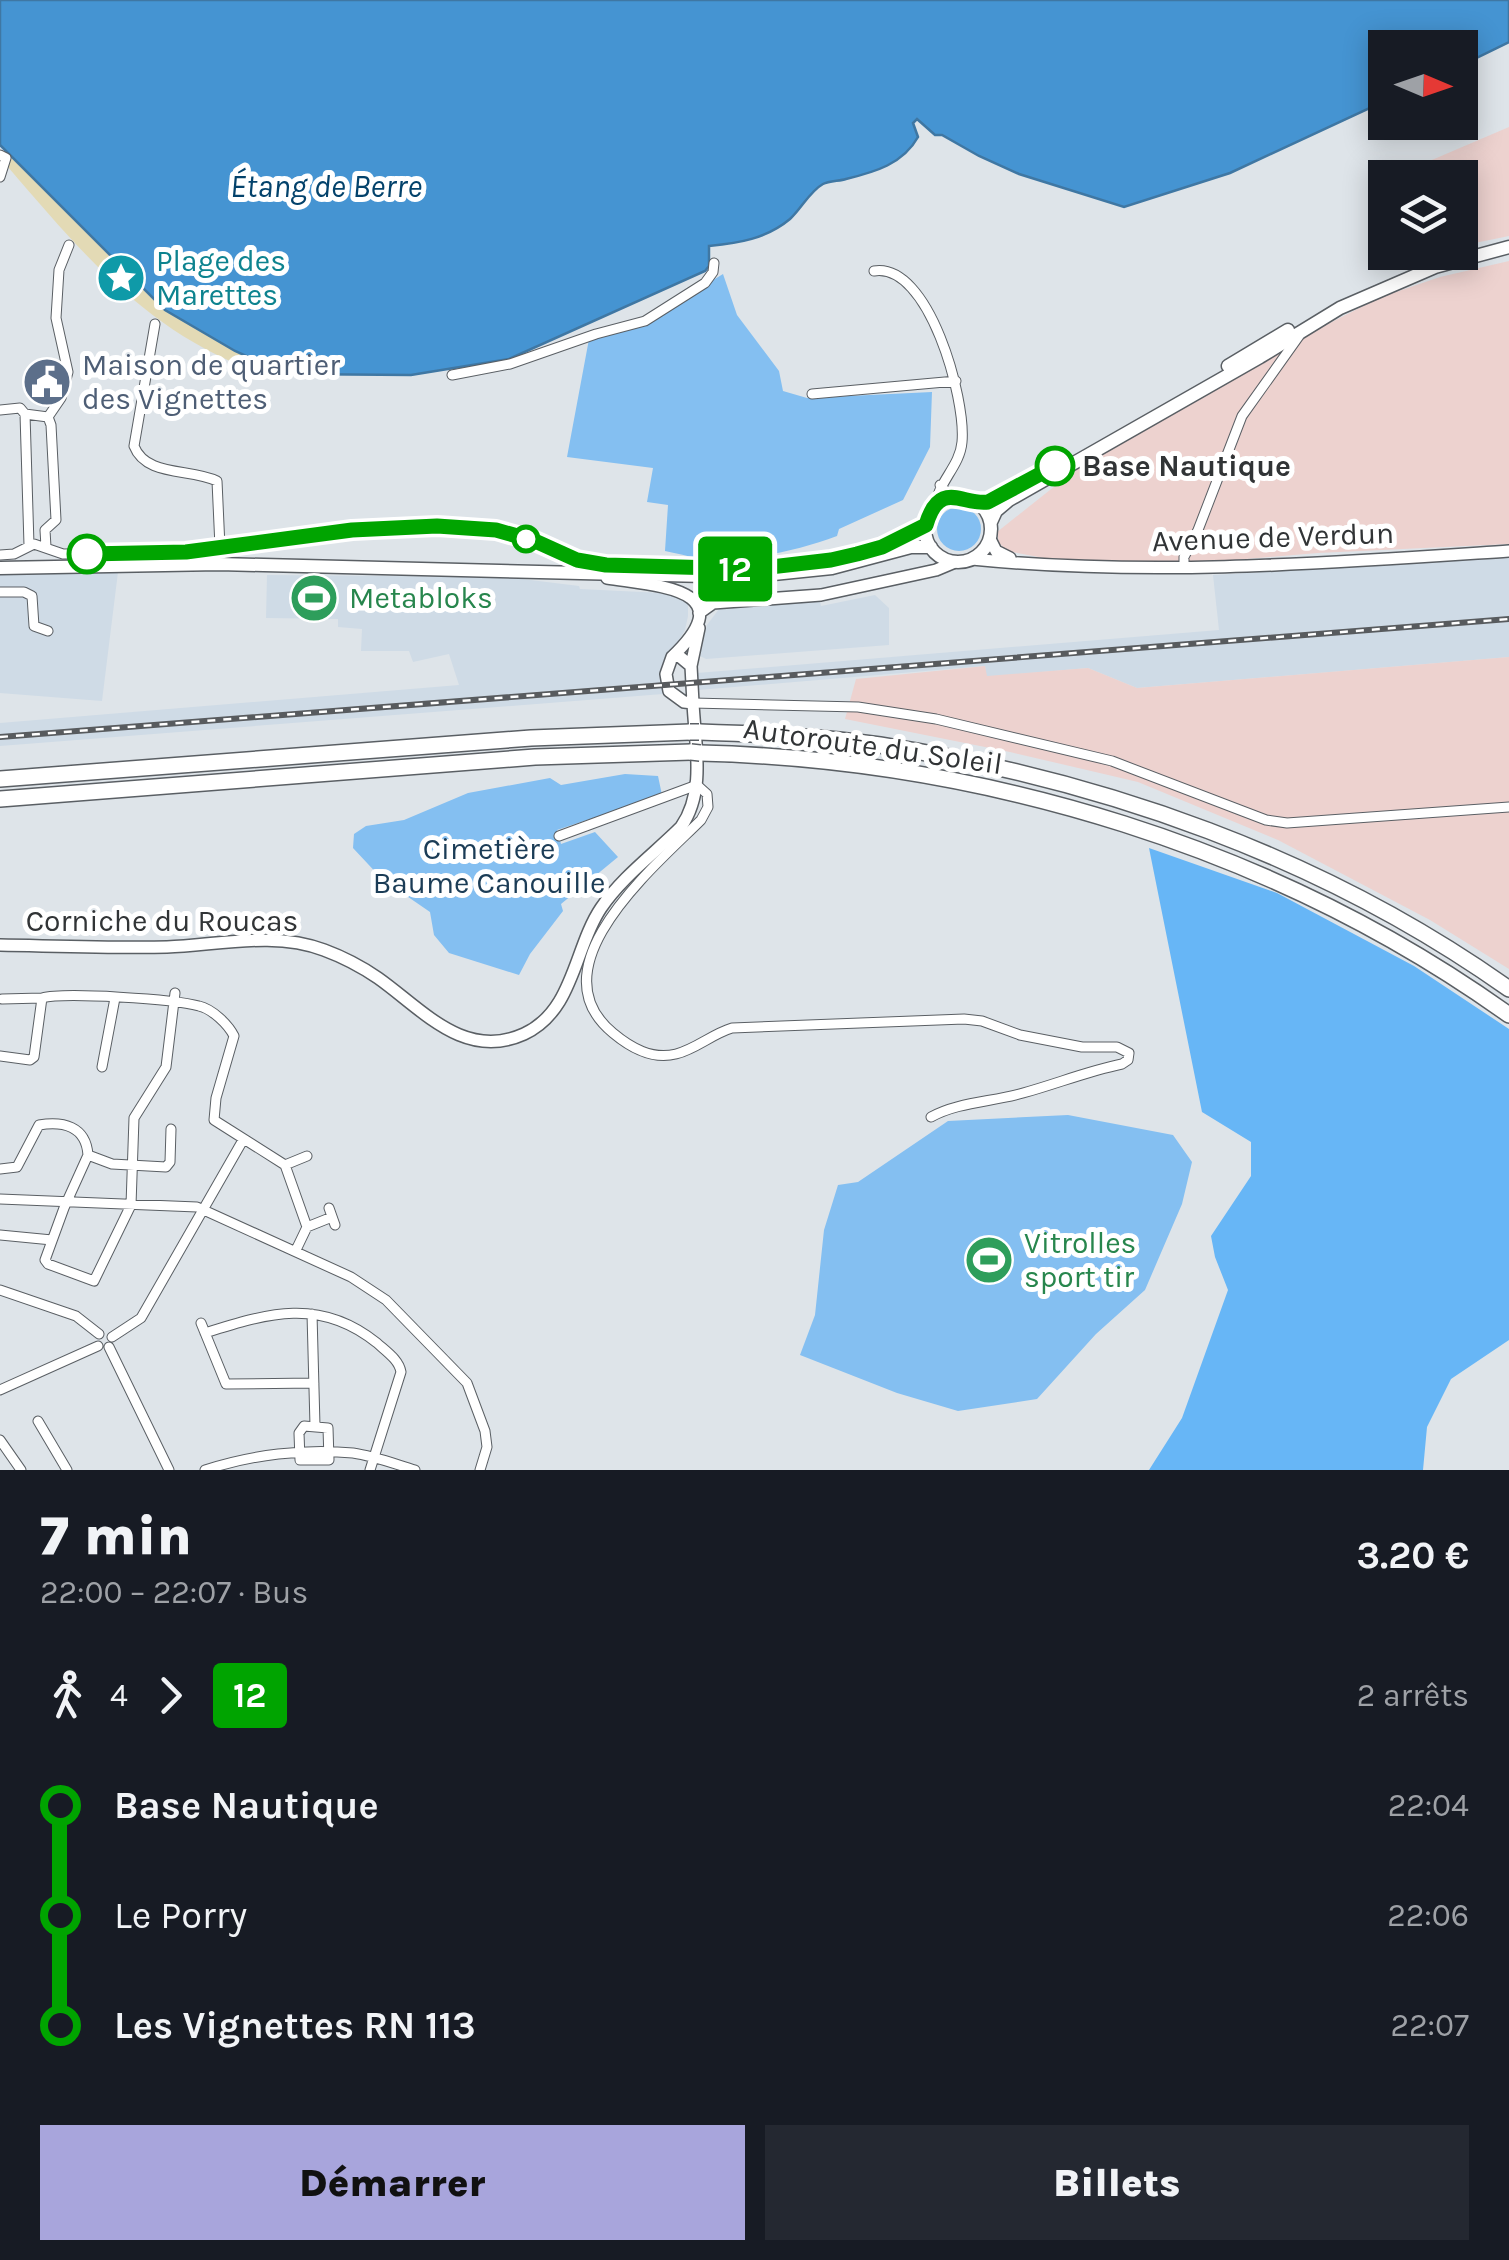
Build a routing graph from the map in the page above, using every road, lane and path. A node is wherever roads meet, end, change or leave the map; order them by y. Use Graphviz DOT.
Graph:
graph roads {
  1 [pos="0,155"];
  2 [pos="2,175"];
  3 [pos="1509,238"];
  4 [pos="69,245"];
  5 [pos="1478,246"];
  6 [pos="1509,246"];
  7 [pos="714,264"];
  8 [pos="1405,270"];
  9 [pos="874,271"];
  10 [pos="155,324"];
  11 [pos="1305,329"];
  12 [pos="452,375"];
  13 [pos="956,380"];
  14 [pos="812,394"];
  15 [pos="0,410"];
  16 [pos="25,414"];
  17 [pos="48,417"];
  18 [pos="940,485"];
  19 [pos="951,496"];
  20 [pos="979,503"];
  21 [pos="935,505"];
  22 [pos="991,522"];
  23 [pos="926,525"];
  24 [pos="46,530"];
  25 [pos="990,539"];
  26 [pos="30,540"];
  27 [pos="46,546"];
  28 [pos="220,547"];
  29 [pos="1509,550"];
  30 [pos="0,557"];
  31 [pos="935,558"];
  32 [pos="972,560"];
  33 [pos="1039,564"];
  34 [pos="606,565"];
  35 [pos="0,568"];
  36 [pos="1184,568"];
  37 [pos="568,572"];
  38 [pos="0,592"];
  39 [pos="720,602"];
  40 [pos="698,613"];
  41 [pos="48,631"];
  42 [pos="672,656"];
  43 [pos="691,666"];
  44 [pos="693,703"];
  45 [pos="0,778"];
  46 [pos="697,786"];
  47 [pos="0,799"];
  48 [pos="1509,807"];
  49 [pos="559,836"];
  50 [pos="0,946"];
  51 [pos="1509,989"];
  52 [pos="42,998"];
  53 [pos="115,998"];
  54 [pos="175,998"];
  55 [pos="2,1000"];
  56 [pos="1509,1016"];
  57 [pos="0,1056"];
  58 [pos="102,1067"];
  59 [pos="931,1118"];
  60 [pos="171,1128"];
  61 [pos="244,1140"];
  62 [pos="88,1155"];
  63 [pos="307,1156"];
  64 [pos="132,1165"];
  65 [pos="285,1165"];
  66 [pos="0,1169"];
  67 [pos="0,1199"];
  68 [pos="66,1202"];
  69 [pos="131,1205"];
  70 [pos="203,1210"];
  71 [pos="332,1217"];
  72 [pos="307,1227"];
  73 [pos="0,1236"];
  74 [pos="52,1240"];
  75 [pos="296,1250"];
  76 [pos="0,1290"];
  77 [pos="312,1314"];
  78 [pos="106,1343"];
  79 [pos="314,1383"];
  80 [pos="0,1390"];
  81 [pos="38,1421"];
  82 [pos="314,1426"];
  83 [pos="0,1440"];
  84 [pos="330,1453"];
  85 [pos="299,1454"];
  86 [pos="260,1456"];
  87 [pos="374,1458"];
  88 [pos="20,1470"];
  89 [pos="67,1470"];
  90 [pos="169,1470"];
  91 [pos="205,1470"];
  92 [pos="261,1470"];
  93 [pos="370,1470"];
  94 [pos="415,1470"];
  95 [pos="480,1470"];
  1 -- 2 [label="street"];
  3 -- 5 [label="main road"];
  4 -- 17 [label="street"];
  6 -- 11 [label="main road"];
  7 -- 12 [label="street"];
  8 -- 20 [label="main road"];
  9 -- 13 [label="street"];
  10 -- 28 [label="street"];
  11 -- 22 [label="main road"];
  11 -- 36 [label="street"];
  13 -- 14 [label="street"];
  13 -- 18 [label="street"];
  15 -- 16 [label="street"];
  16 -- 17 [label="street"];
  16 -- 26 [label="street"];
  17 -- 24 [label="street"];
  18 -- 19 [label="street"];
  18 -- 21 [label="street"];
  19 -- 20 [label="main road"];
  19 -- 21 [label="main road"];
  20 -- 22 [label="main road"];
  21 -- 23 [label="main road"];
  22 -- 25 [label="main road"];
  23 -- 31 [label="main road"];
  23 -- 34 [label="main road"];
  24 -- 26 [label="street"];
  24 -- 27 [label="street"];
  25 -- 32 [label="main road"];
  25 -- 33 [label="main road"];
  26 -- 27 [label="street"];
  26 -- 30 [label="street"];
  27 -- 28 [label="street"];
  28 -- 34 [label="street"];
  29 -- 36 [label="main road, Avenue de Verdun"];
  30 -- 34 [label="main road"];
  31 -- 32 [label="main road"];
  31 -- 37 [label="main road"];
  31 -- 39 [label="main road"];
  32 -- 33 [label="main road, Avenue de Verdun"];
  33 -- 36 [label="main road, Avenue de Verdun"];
  35 -- 37 [label="main road"];
  37 -- 40 [label="main road"];
  38 -- 41 [label="street"];
  39 -- 40 [label="main road"];
  39 -- 43 [label="main road"];
  40 -- 42 [label="main road"];
  42 -- 43 [label="main road"];
  42 -- 44 [label="main road"];
  43 -- 44 [label="main road"];
  44 -- 46 [label="main road"];
  44 -- 48 [label="street"];
  45 -- 51 [label="highway, Autoroute du Soleil"];
  46 -- 49 [label="street"];
  46 -- 50 [label="main road, Corniche du Roucas"];
  46 -- 59 [label="street"];
  47 -- 56 [label="highway, Autoroute du Soleil"];
  52 -- 53 [label="street"];
  52 -- 55 [label="street"];
  52 -- 57 [label="street"];
  53 -- 54 [label="street"];
  53 -- 58 [label="street"];
  54 -- 61 [label="street"];
  54 -- 64 [label="street"];
  60 -- 64 [label="street"];
  61 -- 65 [label="street"];
  61 -- 70 [label="street"];
  62 -- 64 [label="street"];
  62 -- 66 [label="street"];
  62 -- 68 [label="street"];
  63 -- 65 [label="street"];
  64 -- 69 [label="street"];
  65 -- 72 [label="street"];
  67 -- 68 [label="street"];
  68 -- 69 [label="street"];
  68 -- 74 [label="street"];
  69 -- 70 [label="street"];
  69 -- 74 [label="street"];
  70 -- 75 [label="street"];
  70 -- 78 [label="street"];
  71 -- 72 [label="street"];
  72 -- 75 [label="street"];
  73 -- 74 [label="street"];
  75 -- 95 [label="street"];
  76 -- 78 [label="street"];
  77 -- 79 [label="street"];
  77 -- 79 [label="street"];
  77 -- 87 [label="street"];
  78 -- 80 [label="street"];
  78 -- 90 [label="street"];
  79 -- 82 [label="street"];
  81 -- 89 [label="street"];
  82 -- 84 [label="street"];
  82 -- 85 [label="street"];
  83 -- 88 [label="street"];
  84 -- 85 [label="street"];
  84 -- 87 [label="street"];
  85 -- 86 [label="street"];
  86 -- 91 [label="street"];
  86 -- 92 [label="street"];
  87 -- 93 [label="street"];
  87 -- 94 [label="street"];
}
